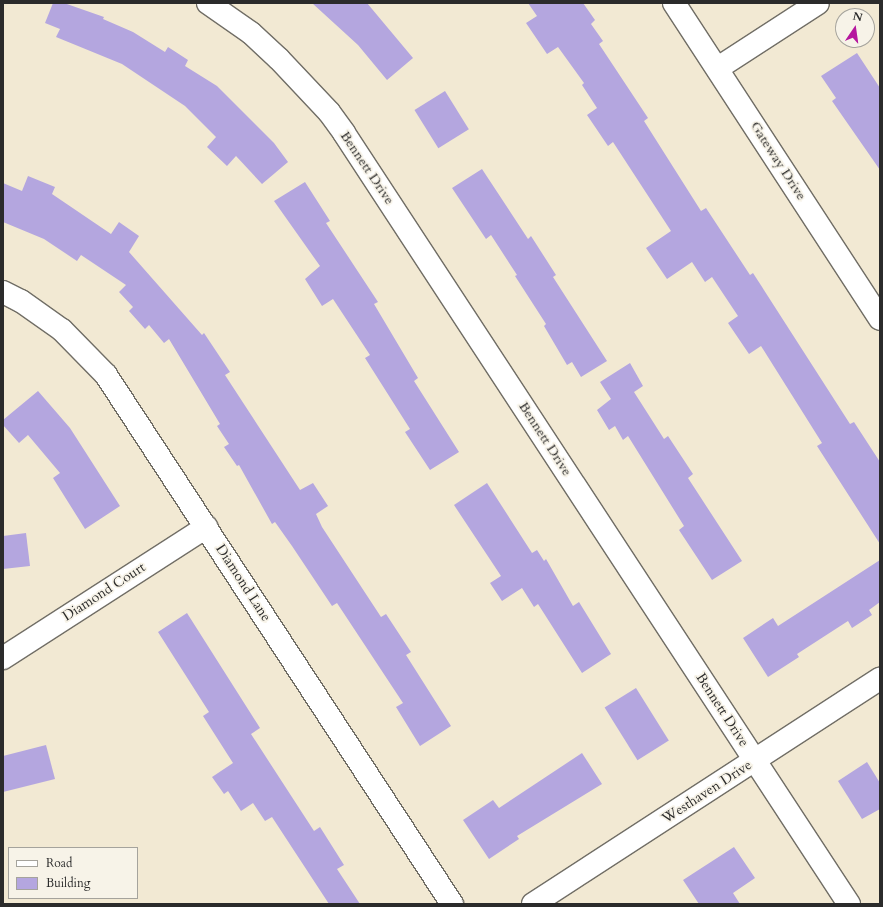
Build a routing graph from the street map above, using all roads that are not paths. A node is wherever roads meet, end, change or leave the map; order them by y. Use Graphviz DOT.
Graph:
graph roads {
  1 [pos="208,3"];
  2 [pos="674,3"];
  3 [pos="818,3"];
  4 [pos="718,68"];
  5 [pos="3,292"];
  6 [pos="880,319"];
  7 [pos="206,527"];
  8 [pos="3,658"];
  9 [pos="880,679"];
  10 [pos="755,760"];
  11 [pos="452,904"];
  12 [pos="533,904"];
  13 [pos="849,904"];
  1 -- 10 [label="street, Bennett Drive"];
  2 -- 4 [label="street, Gateway Drive"];
  3 -- 4 [label="street"];
  4 -- 6 [label="street, Gateway Drive"];
  5 -- 7 [label="street, Diamond Lane"];
  7 -- 8 [label="street, Diamond Court"];
  7 -- 11 [label="street, Diamond Lane"];
  9 -- 10 [label="street, Westhaven Drive"];
  10 -- 12 [label="street, Westhaven Drive"];
  10 -- 13 [label="street, Bennett Drive"];
}
